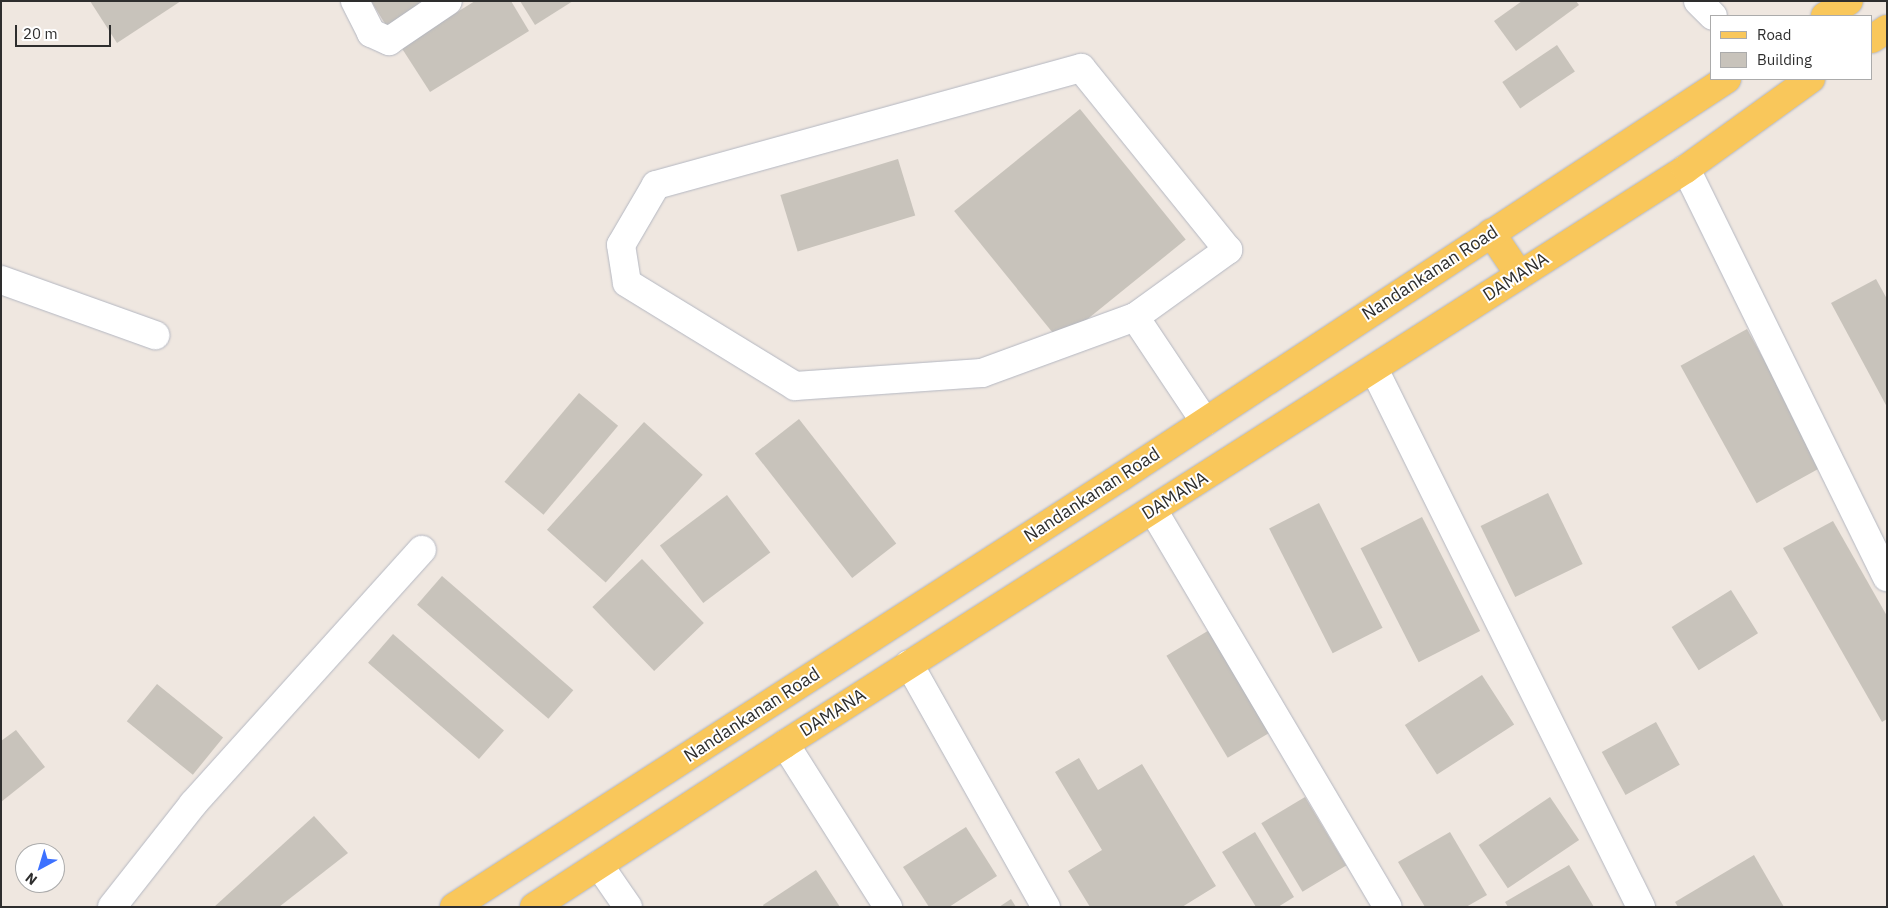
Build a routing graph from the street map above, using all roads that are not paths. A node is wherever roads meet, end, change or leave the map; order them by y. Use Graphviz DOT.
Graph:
graph roads {
  1 [pos="354,1"];
  2 [pos="448,1"];
  3 [pos="1698,1"];
  4 [pos="1849,1"];
  5 [pos="1712,15"];
  6 [pos="1827,15"];
  7 [pos="1887,29"];
  8 [pos="1873,38"];
  9 [pos="1725,80"];
  10 [pos="1810,80"];
  11 [pos="1686,169"];
  12 [pos="1490,233"];
  13 [pos="1519,274"];
  14 [pos="1,280"];
  15 [pos="1135,317"];
  16 [pos="155,335"];
  17 [pos="1374,369"];
  18 [pos="1205,422"];
  19 [pos="1153,510"];
  20 [pos="422,550"];
  21 [pos="1887,577"];
  22 [pos="909,664"];
  23 [pos="784,744"];
  24 [pos="599,865"];
  25 [pos="112,907"];
  26 [pos="454,907"];
  27 [pos="534,907"];
  28 [pos="628,907"];
  29 [pos="888,907"];
  30 [pos="1046,907"];
  31 [pos="1388,907"];
  32 [pos="1641,907"];
  1 -- 2 [label="street"];
  3 -- 5 [label="street"];
  4 -- 6 [label="main road"];
  7 -- 8 [label="main road"];
  9 -- 12 [label="main road, Nandankanan Road"];
  10 -- 11 [label="main road, DAMANA"];
  11 -- 13 [label="main road, DAMANA"];
  11 -- 21 [label="street"];
  12 -- 13 [label="main road"];
  12 -- 18 [label="main road, Nandankanan Road"];
  13 -- 17 [label="main road, DAMANA"];
  14 -- 16 [label="street"];
  15 -- 15 [label="street"];
  15 -- 18 [label="street"];
  17 -- 19 [label="main road, DAMANA"];
  17 -- 32 [label="street"];
  18 -- 26 [label="main road, Nandankanan Road"];
  19 -- 22 [label="main road, DAMANA"];
  19 -- 31 [label="street"];
  20 -- 25 [label="street"];
  22 -- 23 [label="main road, DAMANA"];
  22 -- 30 [label="street"];
  23 -- 24 [label="main road, DAMANA"];
  23 -- 29 [label="street"];
  24 -- 27 [label="main road, DAMANA"];
  24 -- 28 [label="street"];
}
